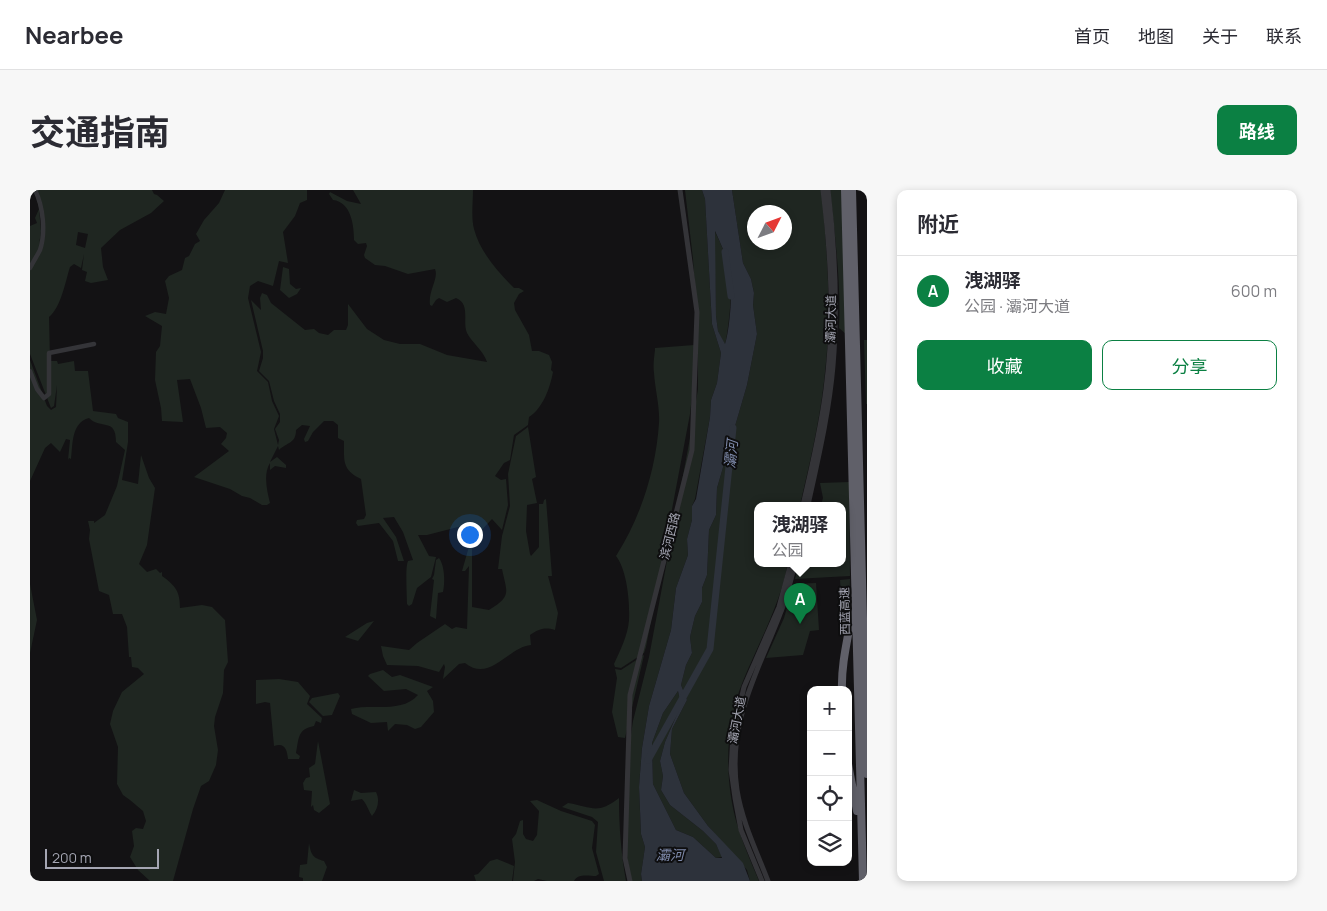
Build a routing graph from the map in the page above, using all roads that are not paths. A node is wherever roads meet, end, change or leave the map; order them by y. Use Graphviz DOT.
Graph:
graph roads {
  1 [pos="680,190"];
  2 [pos="823,190"];
  3 [pos="828,190"];
  4 [pos="845,190"];
  5 [pos="852,190"];
  6 [pos="30,191"];
  7 [pos="30,268"];
  8 [pos="94,344"];
  9 [pos="30,371"];
  10 [pos="805,502"];
  11 [pos="809,502"];
  12 [pos="858,562"];
  13 [pos="790,567"];
  14 [pos="794,567"];
  15 [pos="867,608"];
  16 [pos="842,686"];
  17 [pos="867,774"];
  18 [pos="850,776"];
  19 [pos="630,881"];
  20 [pos="762,881"];
  21 [pos="768,881"];
  22 [pos="862,881"];
  1 -- 19 [label="street, 滨河西路"];
  2 -- 10 [label="street, 灞河大道"];
  3 -- 11 [label="street, 灞河大道"];
  4 -- 12 [label="highway, 西蓝高速"];
  5 -- 12 [label="highway, 西蓝高速"];
  6 -- 7 [label="street"];
  8 -- 9 [label="street"];
  12 -- 15 [label="highway"];
  12 -- 16 [label="highway"];
  12 -- 17 [label="highway, 西蓝高速"];
  12 -- 22 [label="highway, 西蓝高速"];
  13 -- 20 [label="street, 灞河大道"];
  14 -- 21 [label="street, 灞河大道"];
  18 -- 22 [label="highway"];
}
